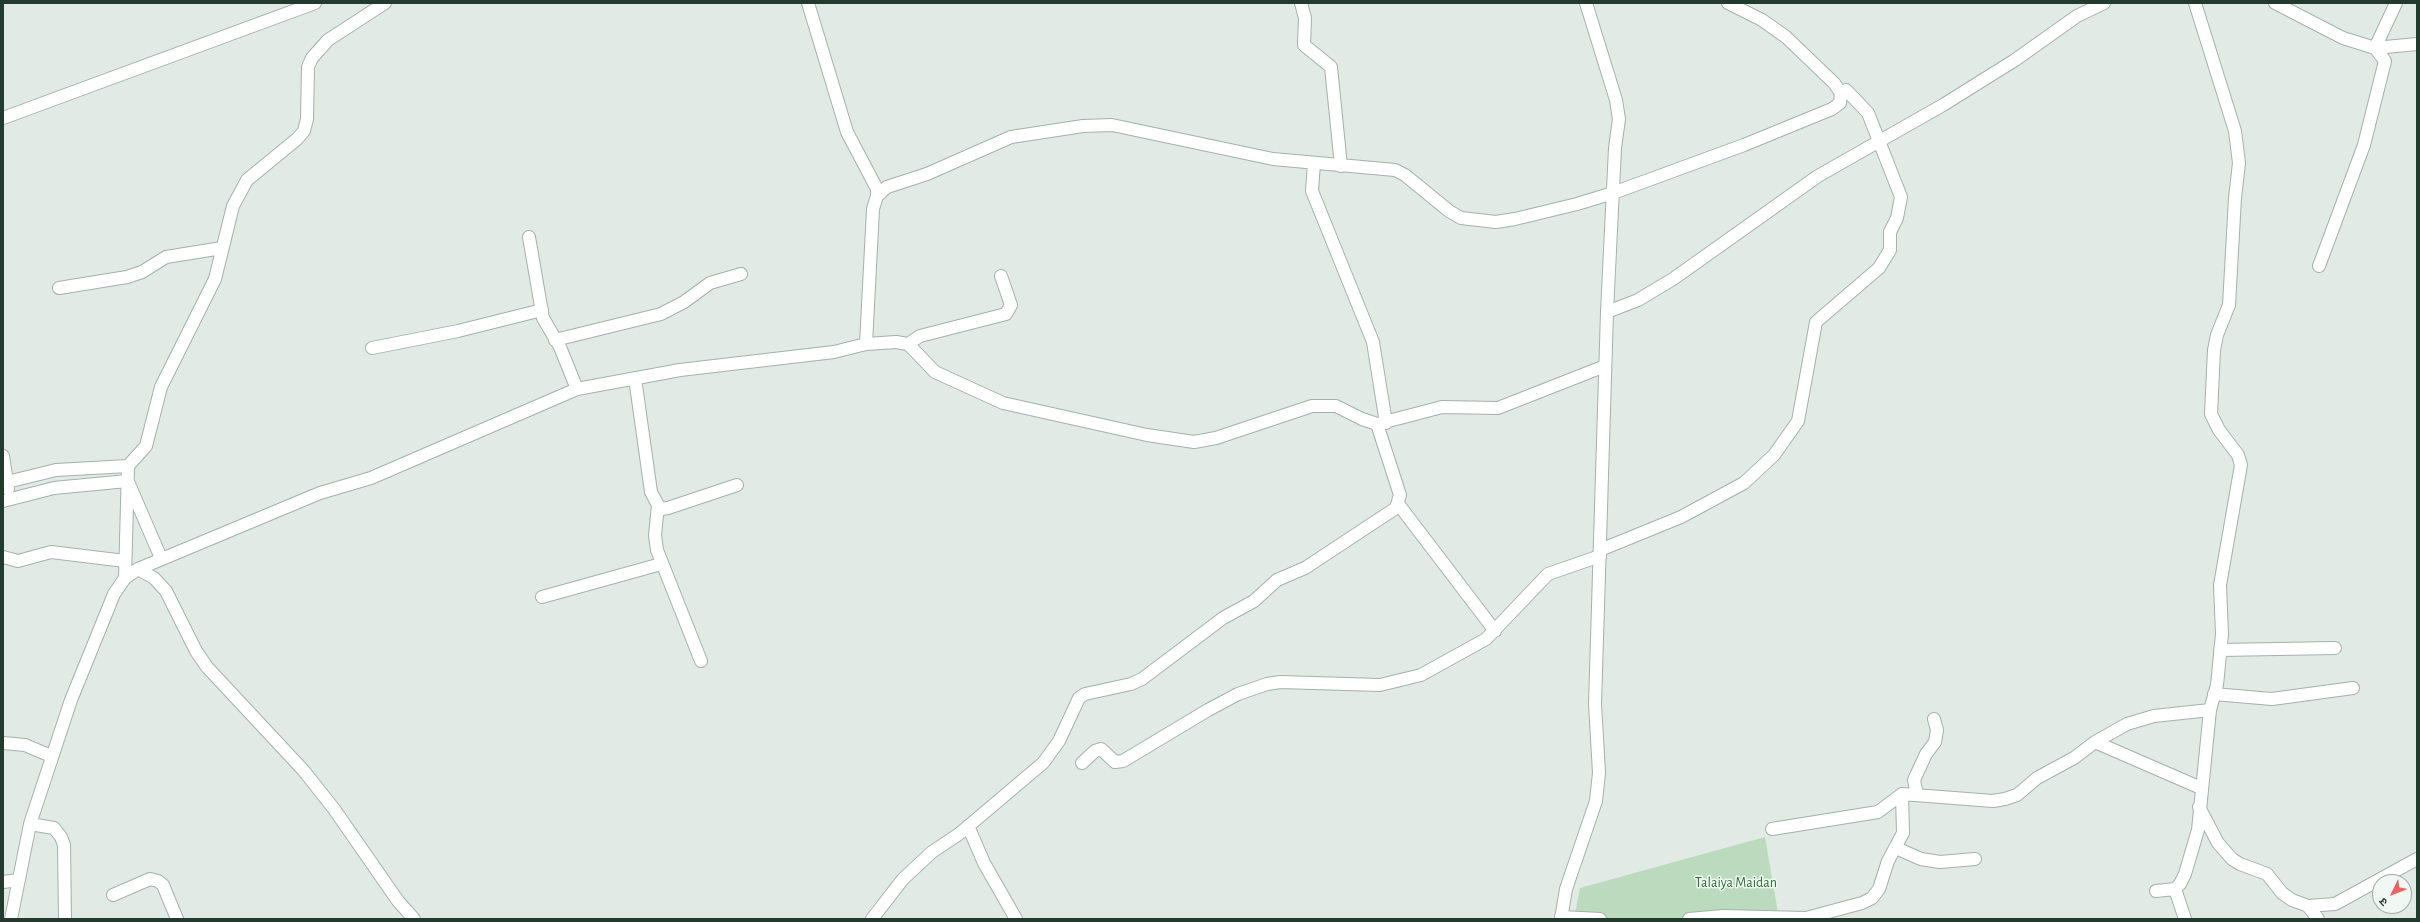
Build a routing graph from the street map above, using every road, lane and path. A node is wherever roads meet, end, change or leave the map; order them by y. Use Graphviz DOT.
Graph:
graph roads {
  1 [pos="315,3"];
  2 [pos="385,3"];
  3 [pos="808,3"];
  4 [pos="1301,3"];
  5 [pos="1586,3"];
  6 [pos="1728,3"];
  7 [pos="2104,3"];
  8 [pos="2195,3"];
  9 [pos="2275,3"];
  10 [pos="2396,3"];
  11 [pos="2417,44"];
  12 [pos="2375,48"];
  13 [pos="1846,90"];
  14 [pos="3,118"];
  15 [pos="1879,141"];
  16 [pos="1314,163"];
  17 [pos="1341,166"];
  18 [pos="1613,192"];
  19 [pos="877,196"];
  20 [pos="529,237"];
  21 [pos="222,248"];
  22 [pos="2319,266"];
  23 [pos="741,274"];
  24 [pos="1002,276"];
  25 [pos="59,288"];
  26 [pos="542,310"];
  27 [pos="1607,312"];
  28 [pos="555,340"];
  29 [pos="866,344"];
  30 [pos="908,344"];
  31 [pos="372,348"];
  32 [pos="1605,366"];
  33 [pos="635,378"];
  34 [pos="577,389"];
  35 [pos="1381,423"];
  36 [pos="3,456"];
  37 [pos="127,473"];
  38 [pos="5,482"];
  39 [pos="737,484"];
  40 [pos="7,500"];
  41 [pos="658,505"];
  42 [pos="1398,505"];
  43 [pos="1600,553"];
  44 [pos="3,557"];
  45 [pos="161,558"];
  46 [pos="125,561"];
  47 [pos="661,564"];
  48 [pos="141,567"];
  49 [pos="125,578"];
  50 [pos="542,597"];
  51 [pos="1495,631"];
  52 [pos="2335,648"];
  53 [pos="2220,650"];
  54 [pos="700,661"];
  55 [pos="2353,688"];
  56 [pos="2214,694"];
  57 [pos="2210,710"];
  58 [pos="1934,719"];
  59 [pos="2095,742"];
  60 [pos="3,743"];
  61 [pos="51,756"];
  62 [pos="1082,763"];
  63 [pos="2201,788"];
  64 [pos="1902,794"];
  65 [pos="1917,795"];
  66 [pos="2199,806"];
  67 [pos="30,824"];
  68 [pos="968,826"];
  69 [pos="1772,829"];
  70 [pos="1896,848"];
  71 [pos="2417,859"];
  72 [pos="1976,860"];
  73 [pos="19,880"];
  74 [pos="3,882"];
  75 [pos="2174,889"];
  76 [pos="2156,891"];
  77 [pos="113,895"];
  78 [pos="2308,906"];
  79 [pos="1561,918"];
  80 [pos="11,919"];
  81 [pos="65,919"];
  82 [pos="177,919"];
  83 [pos="414,919"];
  84 [pos="872,919"];
  85 [pos="1016,919"];
  86 [pos="1600,919"];
  87 [pos="1689,919"];
  88 [pos="2185,919"];
  89 [pos="2318,919"];
  1 -- 14 [label="street"];
  2 -- 21 [label="street"];
  3 -- 19 [label="street"];
  4 -- 17 [label="street"];
  5 -- 18 [label="street"];
  6 -- 18 [label="street"];
  7 -- 15 [label="street"];
  8 -- 53 [label="street"];
  9 -- 12 [label="street"];
  10 -- 12 [label="street"];
  11 -- 12 [label="street"];
  12 -- 22 [label="street"];
  13 -- 15 [label="street"];
  15 -- 27 [label="street"];
  15 -- 43 [label="street"];
  16 -- 17 [label="street"];
  16 -- 19 [label="street"];
  16 -- 35 [label="street"];
  17 -- 18 [label="street"];
  18 -- 27 [label="street"];
  19 -- 29 [label="street"];
  20 -- 26 [label="street"];
  21 -- 25 [label="street"];
  21 -- 37 [label="street"];
  23 -- 28 [label="street"];
  24 -- 30 [label="street"];
  26 -- 28 [label="street"];
  26 -- 31 [label="street"];
  27 -- 32 [label="street"];
  28 -- 34 [label="street"];
  29 -- 30 [label="street"];
  29 -- 33 [label="street"];
  30 -- 35 [label="street"];
  32 -- 35 [label="street"];
  32 -- 43 [label="street"];
  33 -- 34 [label="street"];
  33 -- 41 [label="street"];
  34 -- 45 [label="street"];
  35 -- 42 [label="street"];
  36 -- 38 [label="street"];
  37 -- 38 [label="street"];
  37 -- 40 [label="street"];
  37 -- 45 [label="street"];
  37 -- 46 [label="street"];
  38 -- 40 [label="street"];
  39 -- 41 [label="street"];
  41 -- 47 [label="street"];
  42 -- 51 [label="street"];
  42 -- 68 [label="street"];
  43 -- 51 [label="street"];
  43 -- 79 [label="street"];
  44 -- 46 [label="street"];
  45 -- 48 [label="street"];
  46 -- 49 [label="street"];
  47 -- 50 [label="street"];
  47 -- 54 [label="street"];
  48 -- 49 [label="street"];
  48 -- 83 [label="street"];
  49 -- 61 [label="street"];
  51 -- 62 [label="street"];
  52 -- 53 [label="street"];
  53 -- 56 [label="street"];
  55 -- 56 [label="street"];
  56 -- 57 [label="street"];
  57 -- 59 [label="street"];
  57 -- 63 [label="street"];
  58 -- 65 [label="street"];
  59 -- 63 [label="street"];
  59 -- 65 [label="street"];
  60 -- 61 [label="street"];
  61 -- 67 [label="street"];
  63 -- 66 [label="street"];
  64 -- 65 [label="street"];
  64 -- 69 [label="street"];
  64 -- 70 [label="street"];
  66 -- 75 [label="street"];
  66 -- 78 [label="street"];
  67 -- 73 [label="street"];
  67 -- 81 [label="street"];
  68 -- 84 [label="street"];
  68 -- 85 [label="street"];
  70 -- 72 [label="street"];
  70 -- 87 [label="street"];
  71 -- 78 [label="street"];
  73 -- 74 [label="street"];
  73 -- 80 [label="street"];
  75 -- 76 [label="street"];
  75 -- 88 [label="street"];
  77 -- 82 [label="street"];
  78 -- 89 [label="street"];
  79 -- 86 [label="street"];
}
